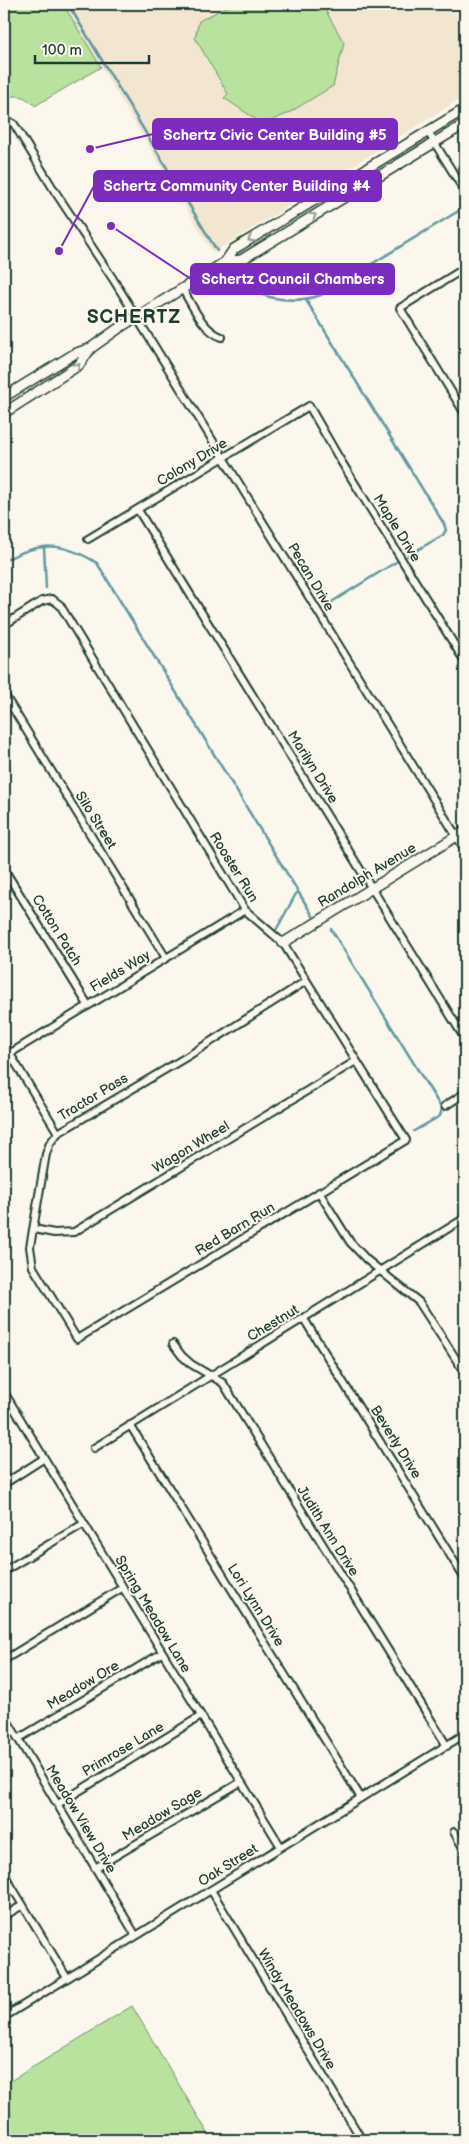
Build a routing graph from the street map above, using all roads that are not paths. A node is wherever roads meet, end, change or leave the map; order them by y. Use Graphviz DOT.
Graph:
graph roads {
  1 [pos="465,109"];
  2 [pos="4,119"];
  3 [pos="465,124"];
  4 [pos="428,132"];
  5 [pos="435,143"];
  6 [pos="465,192"];
  7 [pos="283,220"];
  8 [pos="290,230"];
  9 [pos="234,249"];
  10 [pos="241,260"];
  11 [pos="225,262"];
  12 [pos="465,268"];
  13 [pos="182,288"];
  14 [pos="136,317"];
  15 [pos="222,337"];
  16 [pos="91,348"];
  17 [pos="53,367"];
  18 [pos="59,379"];
  19 [pos="20,387"];
  20 [pos="4,397"];
  21 [pos="26,399"];
  22 [pos="309,406"];
  23 [pos="4,413"];
  24 [pos="465,414"];
  25 [pos="224,458"];
  26 [pos="138,510"];
  27 [pos="88,539"];
  28 [pos="4,625"];
  29 [pos="465,662"];
  30 [pos="4,694"];
  31 [pos="465,831"];
  32 [pos="457,836"];
  33 [pos="465,850"];
  34 [pos="4,869"];
  35 [pos="373,888"];
  36 [pos="244,910"];
  37 [pos="283,943"];
  38 [pos="166,958"];
  39 [pos="306,982"];
  40 [pos="88,1005"];
  41 [pos="465,1039"];
  42 [pos="4,1044"];
  43 [pos="9,1054"];
  44 [pos="356,1061"];
  45 [pos="465,1093"];
  46 [pos="444,1106"];
  47 [pos="58,1133"];
  48 [pos="406,1140"];
  49 [pos="319,1192"];
  50 [pos="465,1218"];
  51 [pos="34,1229"];
  52 [pos="380,1271"];
  53 [pos="304,1319"];
  54 [pos="77,1340"];
  55 [pos="173,1344"];
  56 [pos="465,1373"];
  57 [pos="212,1375"];
  58 [pos="4,1392"];
  59 [pos="130,1426"];
  60 [pos="94,1448"];
  61 [pos="43,1460"];
  62 [pos="4,1484"];
  63 [pos="83,1524"];
  64 [pos="4,1571"];
  65 [pos="465,1579"];
  66 [pos="122,1588"];
  67 [pos="162,1653"];
  68 [pos="4,1660"];
  69 [pos="4,1715"];
  70 [pos="201,1716"];
  71 [pos="465,1734"];
  72 [pos="18,1739"];
  73 [pos="446,1746"];
  74 [pos="241,1782"];
  75 [pos="361,1798"];
  76 [pos="58,1804"];
  77 [pos="454,1832"];
  78 [pos="281,1847"];
  79 [pos="465,1851"];
  80 [pos="95,1868"];
  81 [pos="4,1874"];
  82 [pos="211,1890"];
  83 [pos="23,1905"];
  84 [pos="4,1916"];
  85 [pos="136,1936"];
  86 [pos="67,1978"];
  87 [pos="4,2017"];
  88 [pos="362,2140"];
  1 -- 4 [label="main road"];
  2 -- 14 [label="street, Pecan Drive"];
  3 -- 5 [label="main road"];
  4 -- 5 [label="street"];
  4 -- 7 [label="main road"];
  5 -- 6 [label="street"];
  8 -- 5 [label="main road, one-way"];
  7 -- 8 [label="street"];
  7 -- 9 [label="main road, one-way"];
  8 -- 10 [label="main road"];
  9 -- 10 [label="street"];
  9 -- 11 [label="main road"];
  10 -- 11 [label="main road"];
  11 -- 13 [label="main road"];
  12 -- 24 [label="street"];
  13 -- 14 [label="main road"];
  13 -- 15 [label="street"];
  14 -- 16 [label="main road"];
  14 -- 25 [label="street, Pecan Drive"];
  16 -- 17 [label="main road"];
  18 -- 16 [label="main road, one-way"];
  17 -- 18 [label="main road"];
  17 -- 19 [label="main road"];
  18 -- 21 [label="main road"];
  19 -- 20 [label="main road"];
  19 -- 21 [label="main road"];
  21 -- 23 [label="main road"];
  22 -- 25 [label="street, Colony Drive"];
  22 -- 29 [label="street, Maple Drive"];
  25 -- 26 [label="street, Colony Drive"];
  25 -- 32 [label="street, Pecan Drive"];
  26 -- 27 [label="street, Colony Drive"];
  26 -- 35 [label="street, Marilyn Drive"];
  28 -- 36 [label="street, Rooster Run"];
  30 -- 38 [label="street, Silo Street"];
  31 -- 32 [label="main road, Randolph Avenue"];
  32 -- 33 [label="street, Pecan Drive"];
  32 -- 35 [label="main road, Randolph Avenue"];
  34 -- 40 [label="street, Cotton Patch"];
  35 -- 37 [label="main road, Randolph Avenue"];
  35 -- 41 [label="street, Marilyn Drive"];
  36 -- 37 [label="street, Rooster Run"];
  36 -- 38 [label="street, Fields Way"];
  37 -- 39 [label="street, Rooster Run"];
  38 -- 40 [label="street, Fields Way"];
  39 -- 44 [label="street, Rooster Run"];
  39 -- 47 [label="street, Tractor Pass"];
  40 -- 43 [label="street, Fields Way"];
  42 -- 43 [label="street"];
  43 -- 47 [label="street"];
  44 -- 48 [label="street, Rooster Run"];
  44 -- 51 [label="street, Wagon Wheel"];
  45 -- 46 [label="street"];
  47 -- 51 [label="street, Tractor Pass"];
  48 -- 49 [label="street, Red Barn Run"];
  49 -- 52 [label="street"];
  49 -- 54 [label="street, Red Barn Run"];
  50 -- 52 [label="street, Chestnut"];
  51 -- 54 [label="street, Tractor Pass"];
  52 -- 53 [label="street, Chestnut"];
  52 -- 56 [label="street"];
  53 -- 57 [label="street, Chestnut"];
  53 -- 65 [label="street, Beverly Drive"];
  55 -- 57 [label="street, Judith Ann Drive"];
  57 -- 59 [label="street, Chestnut"];
  57 -- 73 [label="street, Judith Ann Drive"];
  58 -- 61 [label="street, Spring Meadow Lane"];
  59 -- 60 [label="street, Chestnut"];
  59 -- 75 [label="street, Lori Lynn Drive"];
  61 -- 62 [label="street"];
  61 -- 63 [label="street, Spring Meadow Lane"];
  63 -- 64 [label="street"];
  63 -- 66 [label="street, Spring Meadow Lane"];
  66 -- 67 [label="street, Spring Meadow Lane"];
  66 -- 68 [label="street"];
  67 -- 70 [label="street, Spring Meadow Lane"];
  67 -- 72 [label="street, Meadow Ore"];
  69 -- 72 [label="street, Meadow View Drive"];
  70 -- 74 [label="street, Spring Meadow Lane"];
  70 -- 76 [label="street, Primrose Lane"];
  71 -- 73 [label="street, Oak Street"];
  72 -- 76 [label="street, Meadow View Drive"];
  73 -- 75 [label="street, Oak Street"];
  74 -- 78 [label="street, Spring Meadow Lane"];
  74 -- 80 [label="street, Meadow Sage"];
  75 -- 78 [label="street, Oak Street"];
  76 -- 80 [label="street, Meadow View Drive"];
  77 -- 79 [label="street"];
  78 -- 82 [label="street, Oak Street"];
  80 -- 85 [label="street, Meadow View Drive"];
  81 -- 83 [label="street"];
  82 -- 85 [label="street, Oak Street"];
  82 -- 88 [label="street, Windy Meadows Drive"];
  83 -- 84 [label="street"];
  83 -- 86 [label="street"];
  85 -- 86 [label="street, Oak Street"];
  86 -- 87 [label="street, Oak Street"];
}
